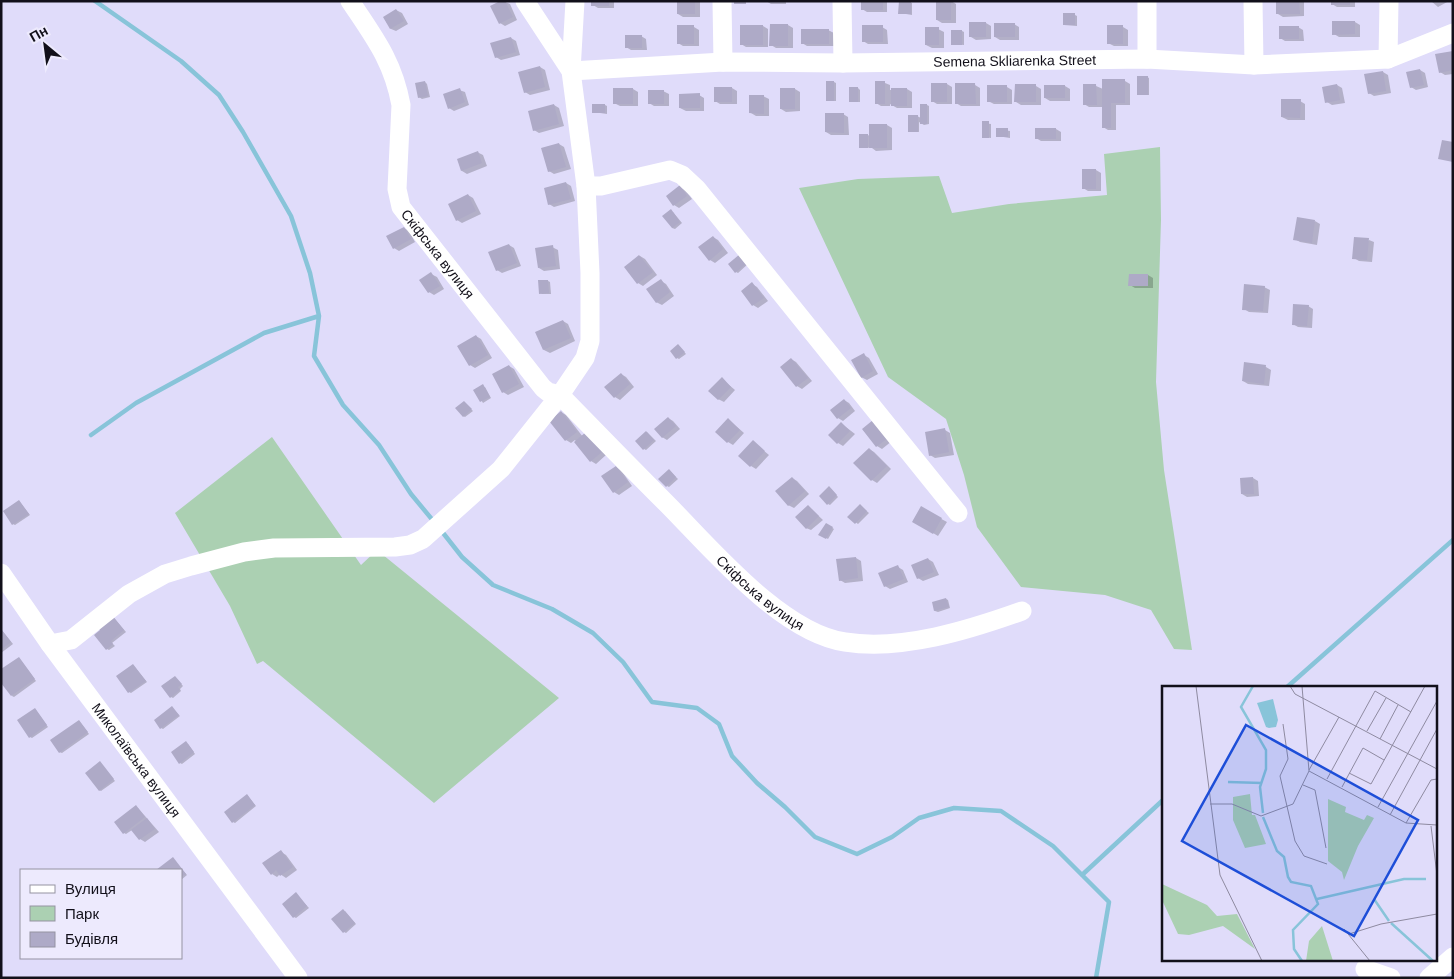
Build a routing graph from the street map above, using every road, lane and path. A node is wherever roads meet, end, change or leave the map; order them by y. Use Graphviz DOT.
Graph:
graph roads {
  1 [pos="350,1"];
  2 [pos="525,1"];
  3 [pos="574,1"];
  4 [pos="722,1"];
  5 [pos="842,1"];
  6 [pos="1147,1"];
  7 [pos="1253,1"];
  8 [pos="1389,1"];
  9 [pos="1453,33"];
  10 [pos="1388,59"];
  11 [pos="1147,60"];
  12 [pos="723,62"];
  13 [pos="843,63"];
  14 [pos="1254,66"];
  15 [pos="571,71"];
  16 [pos="586,186"];
  17 [pos="560,395"];
  18 [pos="958,513"];
  19 [pos="1,573"];
  20 [pos="1022,611"];
  21 [pos="50,644"];
  22 [pos="1453,957"];
  23 [pos="1364,969"];
  24 [pos="298,978"];
  25 [pos="1391,978"];
  26 [pos="1429,978"];
  1 -- 17 [label="street, Скіфська вулиця"];
  2 -- 15 [label="street"];
  3 -- 15 [label="street"];
  4 -- 12 [label="street"];
  5 -- 13 [label="street"];
  6 -- 11 [label="street"];
  7 -- 14 [label="street"];
  8 -- 10 [label="street"];
  9 -- 10 [label="street, Semena Skliarenka Street"];
  10 -- 14 [label="street, Semena Skliarenka Street"];
  11 -- 13 [label="street, Semena Skliarenka Street"];
  11 -- 14 [label="street, Semena Skliarenka Street"];
  12 -- 13 [label="street, Semena Skliarenka Street"];
  12 -- 15 [label="street, Semena Skliarenka Street"];
  15 -- 16 [label="street"];
  16 -- 17 [label="street"];
  16 -- 18 [label="street"];
  17 -- 20 [label="street, Скіфська вулиця"];
  17 -- 21 [label="street"];
  19 -- 21 [label="street, Миколаївська вулиця"];
  21 -- 24 [label="street, Миколаївська вулиця"];
  22 -- 26 [label="street"];
  23 -- 25 [label="street"];
}
